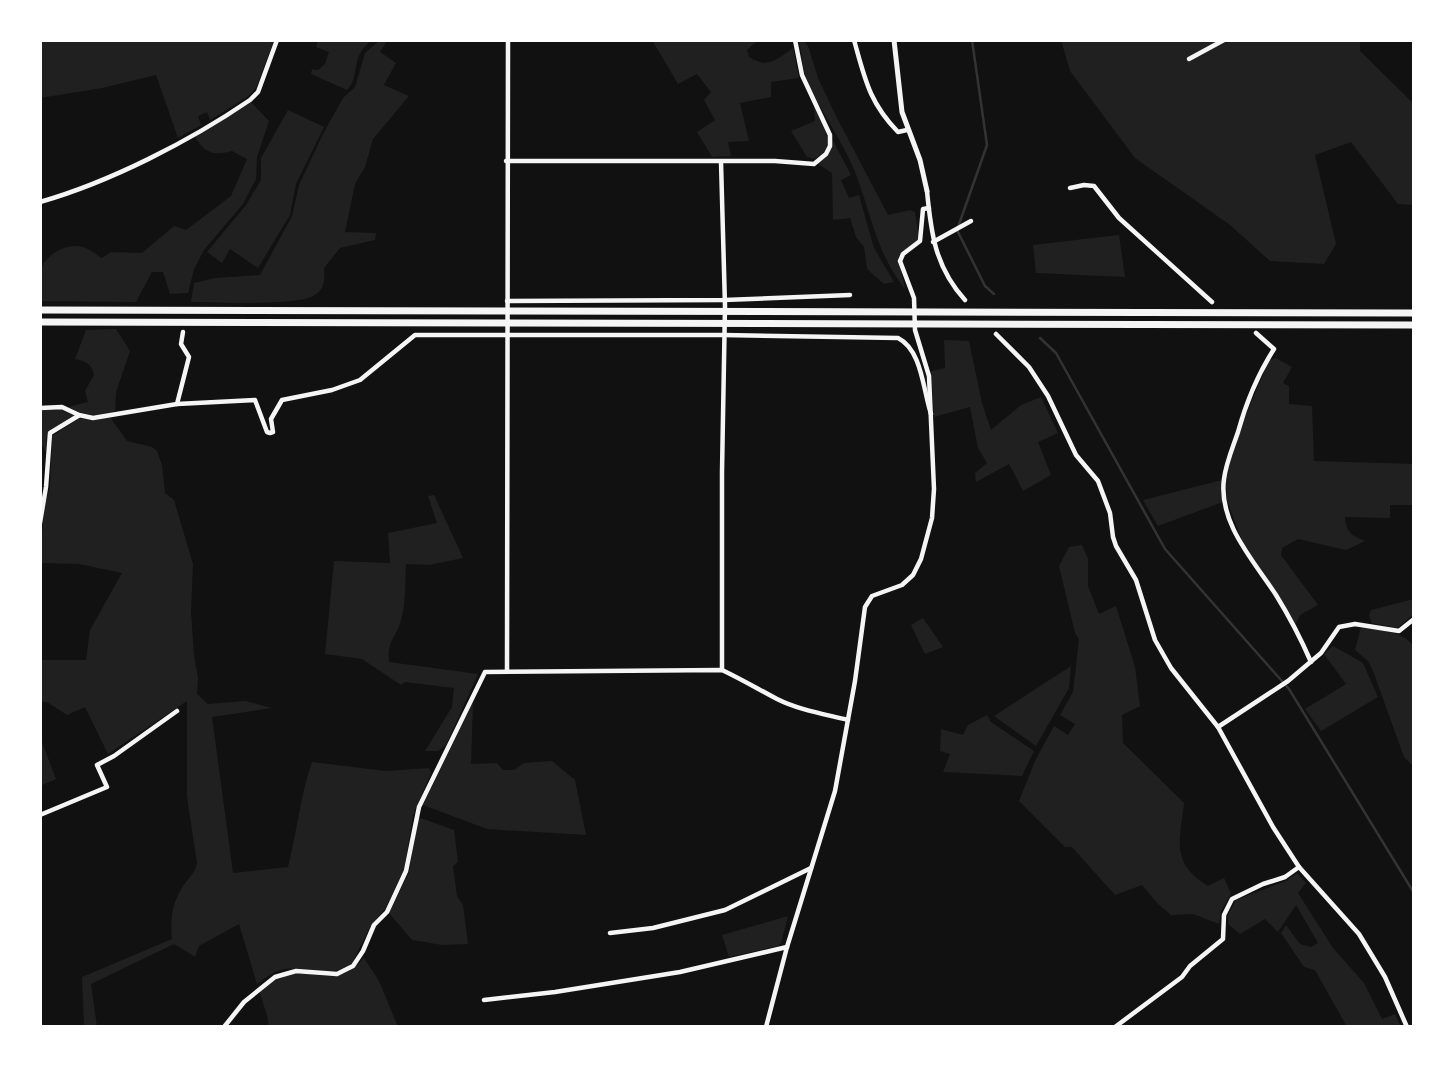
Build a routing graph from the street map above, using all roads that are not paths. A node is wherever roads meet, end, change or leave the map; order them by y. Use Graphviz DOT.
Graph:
graph roads {
  1 [pos="277,40"];
  2 [pos="508,40"];
  3 [pos="795,40"];
  4 [pos="855,40"];
  5 [pos="894,40"];
  6 [pos="1224,40"];
  7 [pos="1189,59"];
  8 [pos="908,130"];
  9 [pos="506,161"];
  10 [pos="722,162"];
  11 [pos="1070,188"];
  12 [pos="927,191"];
  13 [pos="40,202"];
  14 [pos="929,208"];
  15 [pos="971,221"];
  16 [pos="933,242"];
  17 [pos="850,295"];
  18 [pos="724,300"];
  19 [pos="965,300"];
  20 [pos="507,301"];
  21 [pos="1212,302"];
  22 [pos="40,310"];
  23 [pos="507,311"];
  24 [pos="725,312"];
  25 [pos="914,312"];
  26 [pos="1414,313"];
  27 [pos="40,322"];
  28 [pos="507,323"];
  29 [pos="724,323"];
  30 [pos="915,323"];
  31 [pos="1414,325"];
  32 [pos="183,332"];
  33 [pos="1256,333"];
  34 [pos="996,334"];
  35 [pos="507,335"];
  36 [pos="723,335"];
  37 [pos="177,404"];
  38 [pos="40,408"];
  39 [pos="930,414"];
  40 [pos="79,415"];
  41 [pos="40,523"];
  42 [pos="1414,619"];
  43 [pos="1311,662"];
  44 [pos="722,670"];
  45 [pos="507,671"];
  46 [pos="177,710"];
  47 [pos="848,720"];
  48 [pos="1218,727"];
  49 [pos="40,815"];
  50 [pos="1299,867"];
  51 [pos="811,868"];
  52 [pos="610,933"];
  53 [pos="787,947"];
  54 [pos="484,1000"];
  55 [pos="224,1027"];
  56 [pos="766,1027"];
  57 [pos="1115,1027"];
  58 [pos="1408,1027"];
  1 -- 13 [label="street"];
  2 -- 9 [label="street"];
  3 -- 10 [label="street"];
  4 -- 8 [label="street"];
  5 -- 8 [label="street"];
  6 -- 7 [label="street"];
  8 -- 12 [label="street"];
  9 -- 10 [label="street"];
  9 -- 20 [label="street"];
  10 -- 18 [label="street"];
  11 -- 21 [label="street"];
  12 -- 14 [label="street"];
  14 -- 16 [label="street"];
  14 -- 25 [label="street"];
  15 -- 16 [label="street"];
  16 -- 19 [label="street"];
  17 -- 18 [label="street"];
  18 -- 20 [label="street"];
  18 -- 24 [label="street"];
  20 -- 23 [label="street"];
  22 -- 23 [label="highway"];
  23 -- 24 [label="highway"];
  23 -- 28 [label="street"];
  24 -- 25 [label="highway"];
  24 -- 29 [label="street"];
  25 -- 26 [label="highway"];
  25 -- 30 [label="street"];
  27 -- 28 [label="highway"];
  28 -- 29 [label="highway"];
  28 -- 35 [label="street"];
  29 -- 30 [label="highway"];
  29 -- 36 [label="street"];
  30 -- 31 [label="highway"];
  30 -- 39 [label="street"];
  32 -- 37 [label="street"];
  33 -- 43 [label="street"];
  34 -- 48 [label="street"];
  35 -- 36 [label="street"];
  35 -- 37 [label="street"];
  35 -- 45 [label="street"];
  36 -- 39 [label="street"];
  36 -- 44 [label="street"];
  37 -- 40 [label="street"];
  38 -- 40 [label="street"];
  39 -- 47 [label="street"];
  40 -- 41 [label="street"];
  42 -- 43 [label="street"];
  43 -- 48 [label="street"];
  44 -- 45 [label="street"];
  44 -- 47 [label="street"];
  45 -- 55 [label="street"];
  46 -- 49 [label="street"];
  47 -- 51 [label="street"];
  48 -- 50 [label="street"];
  50 -- 57 [label="street"];
  50 -- 58 [label="street"];
  51 -- 52 [label="street"];
  51 -- 53 [label="street"];
  53 -- 54 [label="street"];
  53 -- 56 [label="street"];
}
